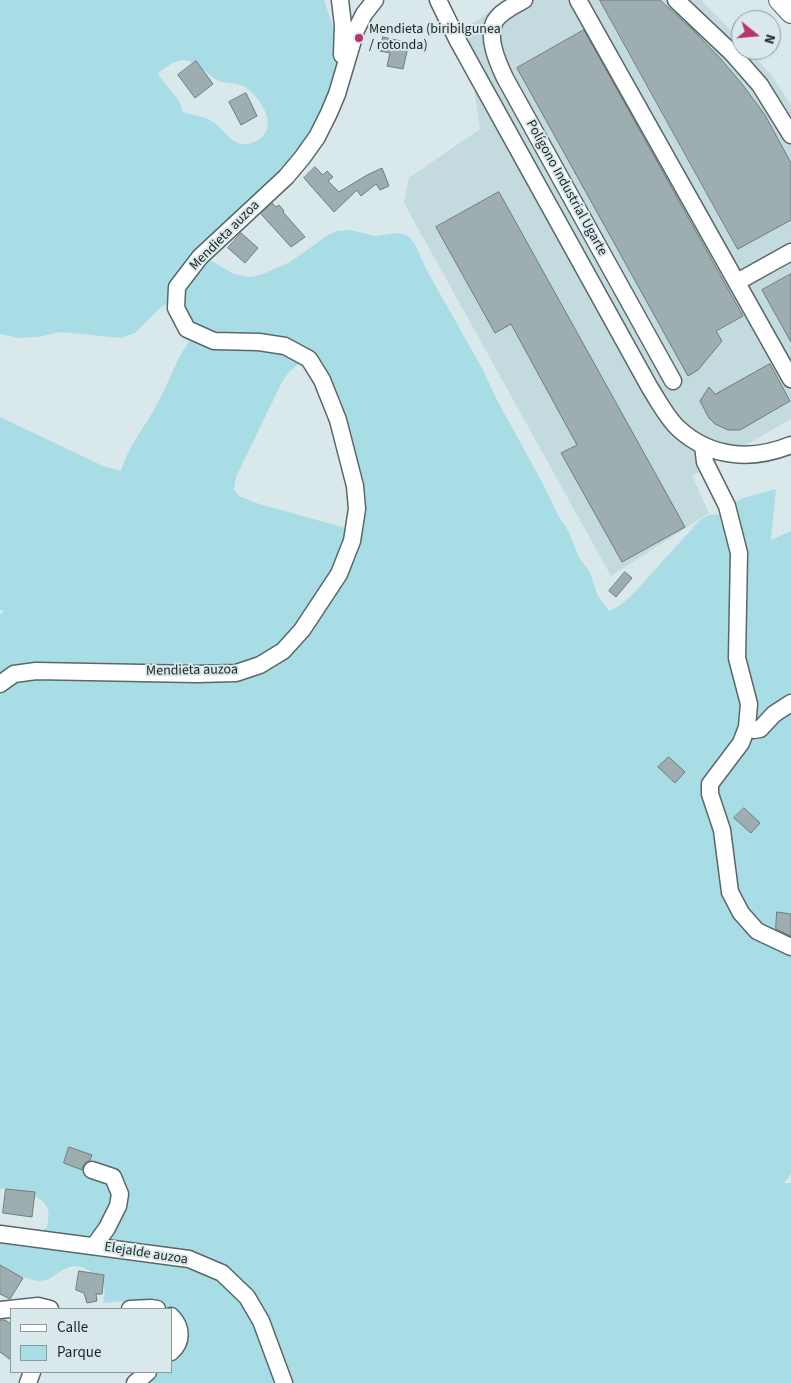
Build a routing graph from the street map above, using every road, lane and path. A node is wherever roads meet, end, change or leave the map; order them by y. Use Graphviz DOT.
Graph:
graph roads {
  1 [pos="340,0"];
  2 [pos="375,0"];
  3 [pos="426,0"];
  4 [pos="438,0"];
  5 [pos="524,0"];
  6 [pos="578,0"];
  7 [pos="676,0"];
  8 [pos="779,0"];
  9 [pos="791,13"];
  10 [pos="458,42"];
  11 [pos="337,94"];
  12 [pos="791,135"];
  13 [pos="791,252"];
  14 [pos="737,282"];
  15 [pos="791,379"];
  16 [pos="673,381"];
  17 [pos="703,445"];
  18 [pos="791,445"];
  19 [pos="0,684"];
  20 [pos="791,703"];
  21 [pos="747,727"];
  22 [pos="791,947"];
  23 [pos="92,1170"];
  24 [pos="0,1234"];
  25 [pos="94,1246"];
  26 [pos="19,1308"];
  27 [pos="46,1308"];
  28 [pos="172,1317"];
  29 [pos="172,1351"];
  30 [pos="147,1373"];
  31 [pos="135,1383"];
  32 [pos="284,1383"];
  1 -- 11 [label="street"];
  2 -- 11 [label="street, Mendieta auzoa"];
  3 -- 10 [label="street"];
  4 -- 10 [label="street"];
  5 -- 16 [label="street, Polígono Industrial Ugarte"];
  6 -- 14 [label="street"];
  7 -- 12 [label="street"];
  8 -- 9 [label="main road"];
  10 -- 17 [label="street"];
  11 -- 19 [label="street, Mendieta auzoa"];
  13 -- 14 [label="street"];
  14 -- 15 [label="street"];
  17 -- 18 [label="street"];
  17 -- 21 [label="street"];
  20 -- 21 [label="street"];
  21 -- 22 [label="street"];
  23 -- 25 [label="street"];
  24 -- 25 [label="street, Elejalde auzoa"];
  25 -- 32 [label="street, Elejalde auzoa"];
  26 -- 27 [label="street"];
  28 -- 29 [label="street"];
  30 -- 31 [label="street"];
}
